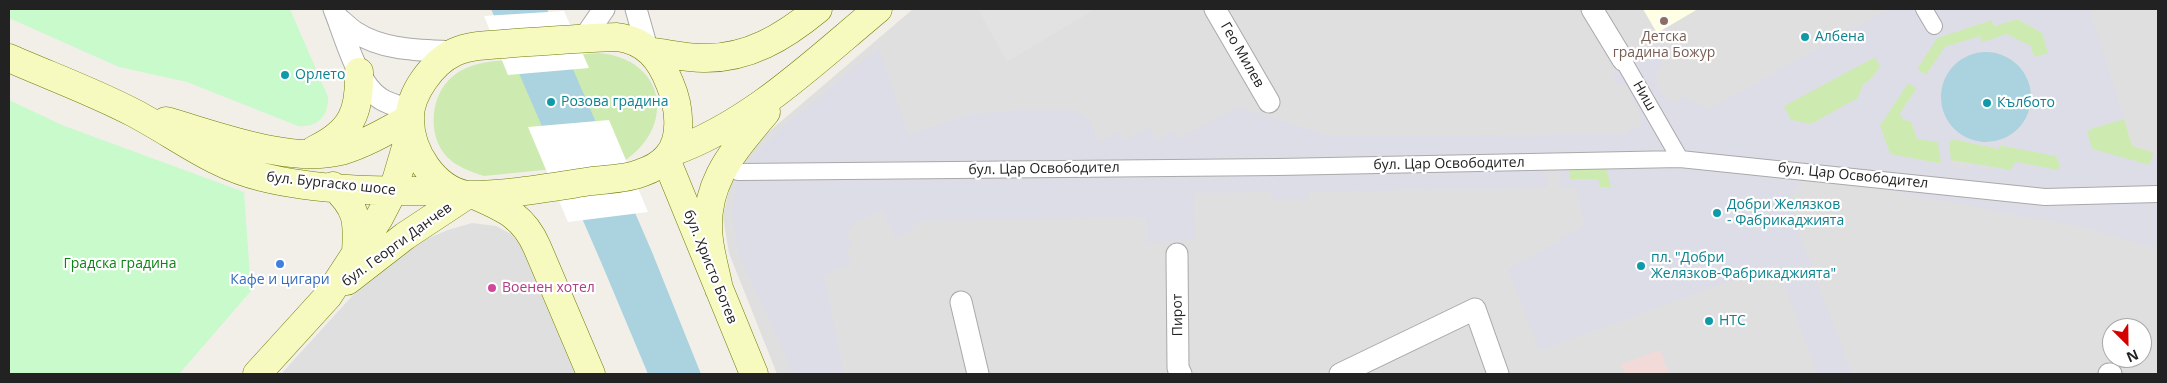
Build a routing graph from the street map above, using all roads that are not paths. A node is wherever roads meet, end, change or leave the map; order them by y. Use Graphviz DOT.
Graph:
graph roads {
  1 [pos="604,9"];
  2 [pos="636,9"];
  3 [pos="818,9"];
  4 [pos="878,9"];
  5 [pos="1592,9"];
  6 [pos="1924,9"];
  7 [pos="1224,12"];
  8 [pos="336,13"];
  9 [pos="1934,26"];
  10 [pos="580,38"];
  11 [pos="650,50"];
  12 [pos="455,52"];
  13 [pos="9,58"];
  14 [pos="1623,60"];
  15 [pos="359,72"];
  16 [pos="793,79"];
  17 [pos="1269,102"];
  18 [pos="133,113"];
  19 [pos="410,119"];
  20 [pos="300,155"];
  21 [pos="669,156"];
  22 [pos="1680,159"];
  23 [pos="738,172"];
  24 [pos="333,186"];
  25 [pos="393,191"];
  26 [pos="465,194"];
  27 [pos="2158,194"];
  28 [pos="356,253"];
  29 [pos="1177,254"];
  30 [pos="720,289"];
  31 [pos="328,296"];
  32 [pos="961,302"];
  33 [pos="257,374"];
  34 [pos="591,374"];
  35 [pos="754,374"];
  36 [pos="978,374"];
  37 [pos="1181,374"];
  38 [pos="1340,374"];
  39 [pos="1498,374"];
  1 -- 10 [label="street"];
  2 -- 11 [label="street"];
  3 -- 11 [label="main road"];
  4 -- 16 [label="main road"];
  5 -- 14 [label="street, Ниш"];
  6 -- 9 [label="street"];
  7 -- 17 [label="street, Гео Милев"];
  8 -- 12 [label="street"];
  8 -- 15 [label="street"];
  10 -- 11 [label="main road"];
  10 -- 12 [label="main road"];
  11 -- 21 [label="main road"];
  12 -- 19 [label="main road, бул. Георги Данчев"];
  13 -- 18 [label="main road, бул. Бургаско шосе"];
  14 -- 22 [label="street, Ниш"];
  15 -- 19 [label="street"];
  15 -- 20 [label="main road"];
  16 -- 21 [label="main road, бул. Бургаско шосе"];
  16 -- 30 [label="main road"];
  18 -- 20 [label="main road, бул. Бургаско шосе"];
  18 -- 24 [label="main road, бул. Бургаско шосе"];
  19 -- 20 [label="main road, бул. Бургаско шосе"];
  19 -- 25 [label="main road, бул. Георги Данчев"];
  19 -- 26 [label="main road"];
  21 -- 26 [label="main road, бул. Бургаско шосе"];
  21 -- 30 [label="main road, бул. Христо Ботев"];
  22 -- 23 [label="street, бул. Цар Освободител"];
  22 -- 27 [label="street, бул. Цар Освободител"];
  24 -- 25 [label="main road, бул. Бургаско шосе"];
  24 -- 28 [label="main road"];
  25 -- 26 [label="main road, бул. Бургаско шосе"];
  25 -- 28 [label="main road, бул. Георги Данчев"];
  26 -- 31 [label="main road, бул. Георги Данчев"];
  26 -- 34 [label="main road"];
  28 -- 31 [label="main road, бул. Георги Данчев"];
  29 -- 37 [label="street, Пирот"];
  30 -- 35 [label="main road, бул. Христо Ботев"];
  31 -- 33 [label="main road, бул. Георги Данчев"];
  32 -- 36 [label="street"];
  38 -- 39 [label="street"];
}
